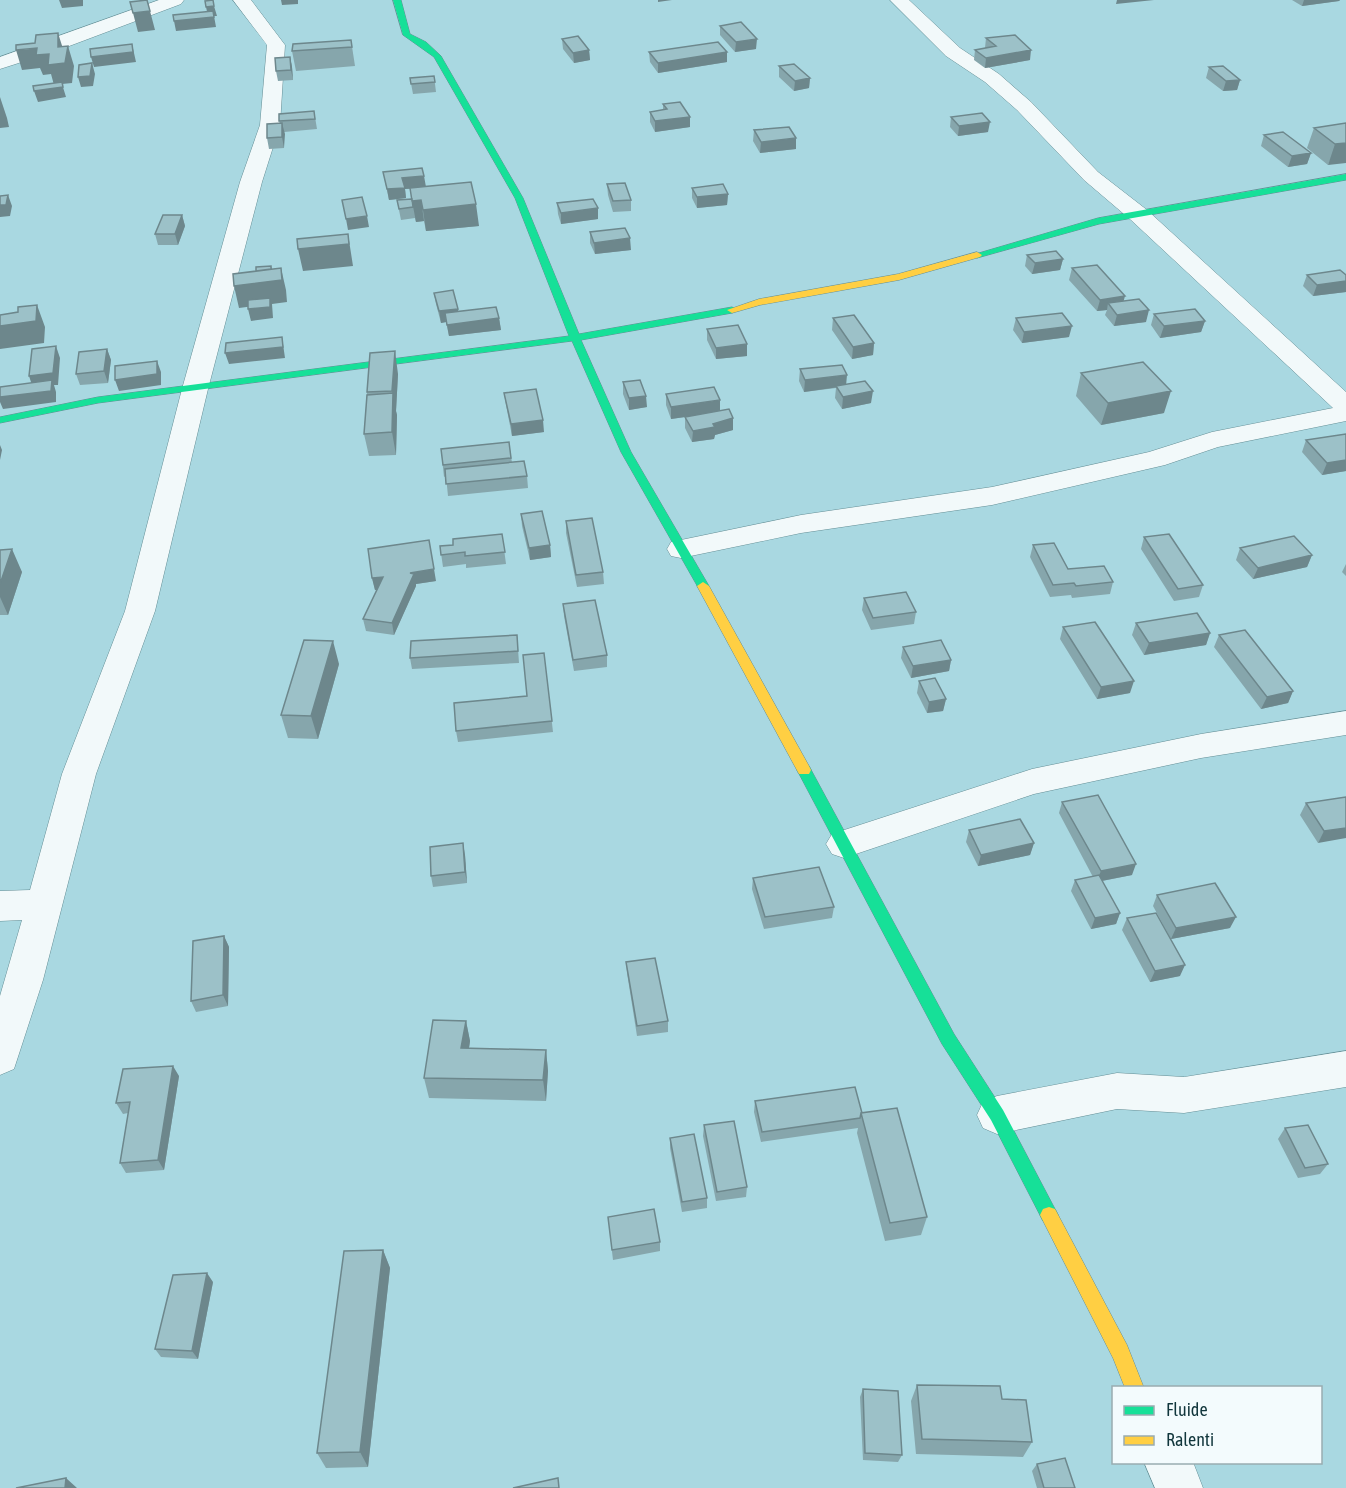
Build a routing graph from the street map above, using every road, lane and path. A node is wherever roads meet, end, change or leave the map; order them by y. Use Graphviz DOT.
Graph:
graph roads {
  1 [pos="175,0"];
  2 [pos="242,0"];
  3 [pos="398,0"];
  4 [pos="899,0"];
  5 [pos="0,63"];
  6 [pos="1346,177"];
  7 [pos="1139,215"];
  8 [pos="575,338"];
  9 [pos="195,389"];
  10 [pos="1346,406"];
  11 [pos="1346,413"];
  12 [pos="0,420"];
  13 [pos="681,549"];
  14 [pos="1346,723"];
  15 [pos="844,844"];
  16 [pos="44,905"];
  17 [pos="0,906"];
  18 [pos="0,1057"];
  19 [pos="1346,1069"];
  20 [pos="997,1115"];
  21 [pos="1135,1386"];
  22 [pos="1169,1464"];
  23 [pos="1179,1488"];
  1 -- 5 [label="street"];
  2 -- 9 [label="street"];
  3 -- 8 [label="street"];
  4 -- 7 [label="street"];
  6 -- 7 [label="street"];
  7 -- 8 [label="street"];
  7 -- 10 [label="street"];
  8 -- 9 [label="street"];
  8 -- 13 [label="street"];
  9 -- 12 [label="street"];
  9 -- 16 [label="street"];
  11 -- 13 [label="street"];
  13 -- 15 [label="street"];
  14 -- 15 [label="street"];
  15 -- 20 [label="street"];
  16 -- 17 [label="street"];
  16 -- 18 [label="street"];
  19 -- 20 [label="street"];
  20 -- 21 [label="street"];
  22 -- 23 [label="street"];
}
